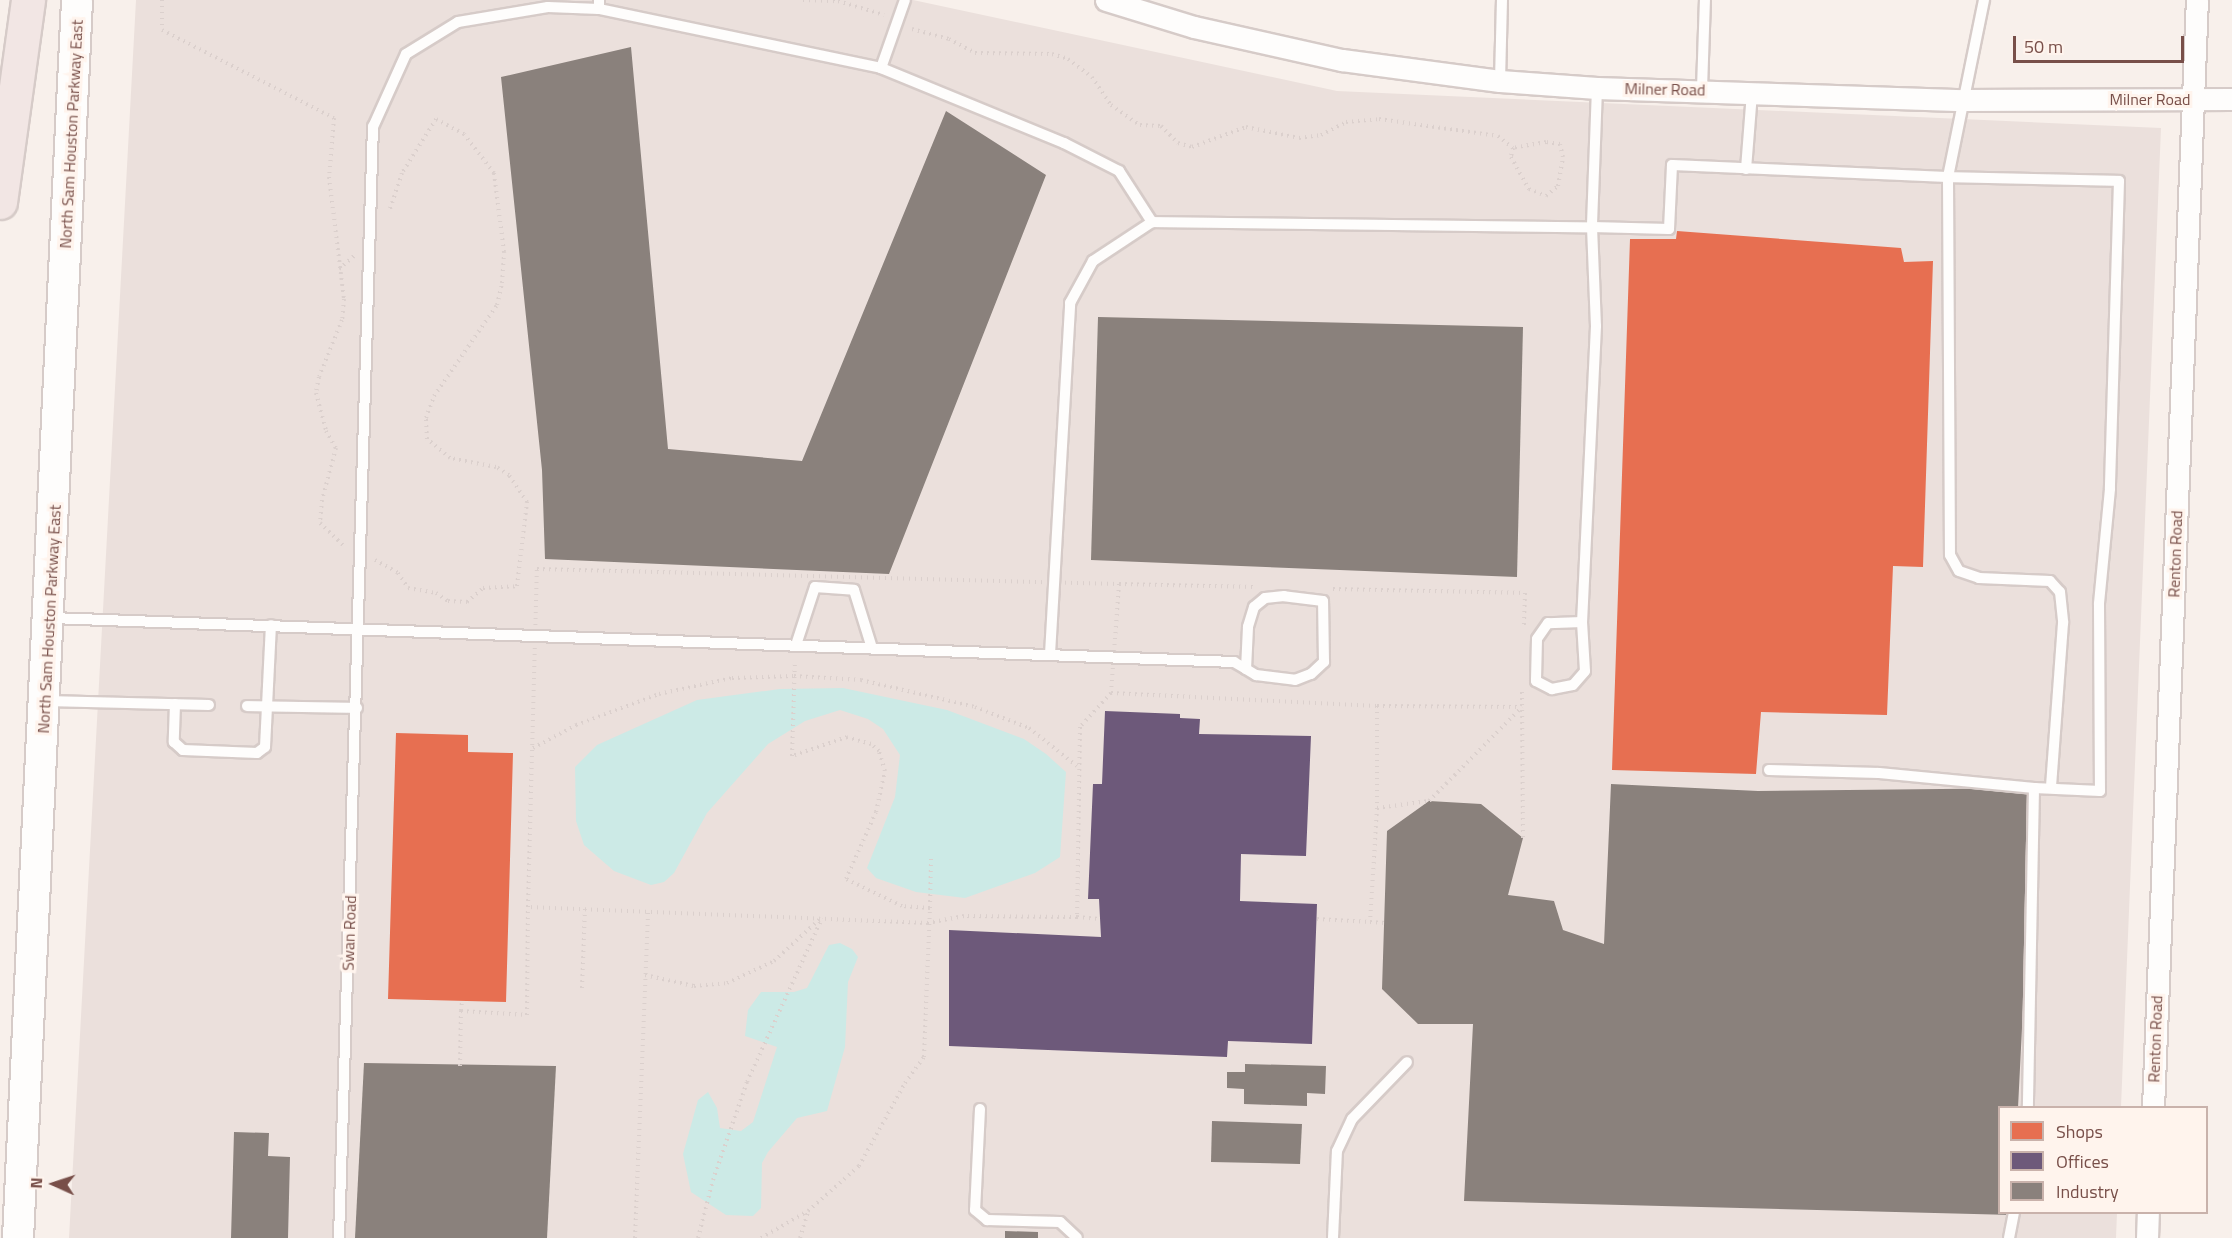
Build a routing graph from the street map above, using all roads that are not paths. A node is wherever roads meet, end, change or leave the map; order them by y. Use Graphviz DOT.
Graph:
graph roads {
  1 [pos="28,0"];
  2 [pos="77,0"];
  3 [pos="905,0"];
  4 [pos="1106,0"];
  5 [pos="1502,0"];
  6 [pos="1705,0"];
  7 [pos="1984,0"];
  8 [pos="2197,0"];
  9 [pos="599,5"];
  10 [pos="880,68"];
  11 [pos="1500,81"];
  12 [pos="1597,88"];
  13 [pos="1702,89"];
  14 [pos="1752,93"];
  15 [pos="2194,98"];
  16 [pos="2232,99"];
  17 [pos="1963,100"];
  18 [pos="1746,169"];
  19 [pos="1948,177"];
  20 [pos="0,202"];
  21 [pos="1152,222"];
  22 [pos="1592,227"];
  23 [pos="49,618"];
  24 [pos="1582,621"];
  25 [pos="271,625"];
  26 [pos="359,628"];
  27 [pos="796,645"];
  28 [pos="872,648"];
  29 [pos="1050,654"];
  30 [pos="1246,669"];
  31 [pos="46,701"];
  32 [pos="175,704"];
  33 [pos="209,705"];
  34 [pos="247,706"];
  35 [pos="268,706"];
  36 [pos="357,708"];
  37 [pos="1769,770"];
  38 [pos="2034,788"];
  39 [pos="2051,788"];
  40 [pos="1407,1062"];
  41 [pos="2028,1106"];
  42 [pos="2153,1106"];
  43 [pos="980,1109"];
  44 [pos="2014,1214"];
  45 [pos="2148,1214"];
  46 [pos="18,1238"];
  47 [pos="339,1238"];
  48 [pos="1077,1238"];
  49 [pos="1333,1238"];
  50 [pos="2009,1238"];
  51 [pos="2147,1238"];
  1 -- 20 [label="highway"];
  2 -- 23 [label="main road, North Sam Houston Parkway East"];
  3 -- 10 [label="lane"];
  4 -- 11 [label="street, Milner Road"];
  5 -- 11 [label="lane"];
  6 -- 13 [label="lane"];
  7 -- 17 [label="lane"];
  8 -- 15 [label="street, Renton Road"];
  9 -- 10 [label="lane, Swan Road"];
  9 -- 26 [label="lane, Swan Road"];
  10 -- 21 [label="lane, Swan Road"];
  11 -- 12 [label="street, Milner Road"];
  12 -- 13 [label="street, Milner Road"];
  12 -- 22 [label="lane"];
  13 -- 14 [label="street, Milner Road"];
  14 -- 17 [label="street, Milner Road"];
  14 -- 18 [label="lane"];
  15 -- 16 [label="street, Milner Road"];
  15 -- 17 [label="street, Milner Road"];
  15 -- 42 [label="street, Renton Road"];
  17 -- 19 [label="lane"];
  18 -- 19 [label="lane"];
  18 -- 22 [label="lane"];
  19 -- 39 [label="lane"];
  19 -- 39 [label="lane"];
  21 -- 22 [label="lane"];
  21 -- 29 [label="lane"];
  22 -- 24 [label="lane"];
  23 -- 25 [label="lane"];
  23 -- 31 [label="main road, North Sam Houston Parkway East"];
  24 -- 24 [label="lane"];
  25 -- 26 [label="lane"];
  25 -- 35 [label="lane"];
  26 -- 27 [label="lane"];
  26 -- 36 [label="lane, Swan Road"];
  27 -- 28 [label="lane"];
  27 -- 28 [label="lane"];
  28 -- 29 [label="lane"];
  29 -- 30 [label="lane"];
  30 -- 30 [label="lane"];
  31 -- 32 [label="lane"];
  31 -- 46 [label="main road, North Sam Houston Parkway East"];
  32 -- 33 [label="lane"];
  32 -- 35 [label="lane"];
  34 -- 35 [label="lane"];
  35 -- 36 [label="lane"];
  36 -- 47 [label="lane, Swan Road"];
  37 -- 38 [label="lane"];
  38 -- 39 [label="lane"];
  38 -- 41 [label="lane"];
  40 -- 49 [label="lane"];
  43 -- 48 [label="lane"];
  44 -- 50 [label="lane"];
  45 -- 51 [label="street"];
}
